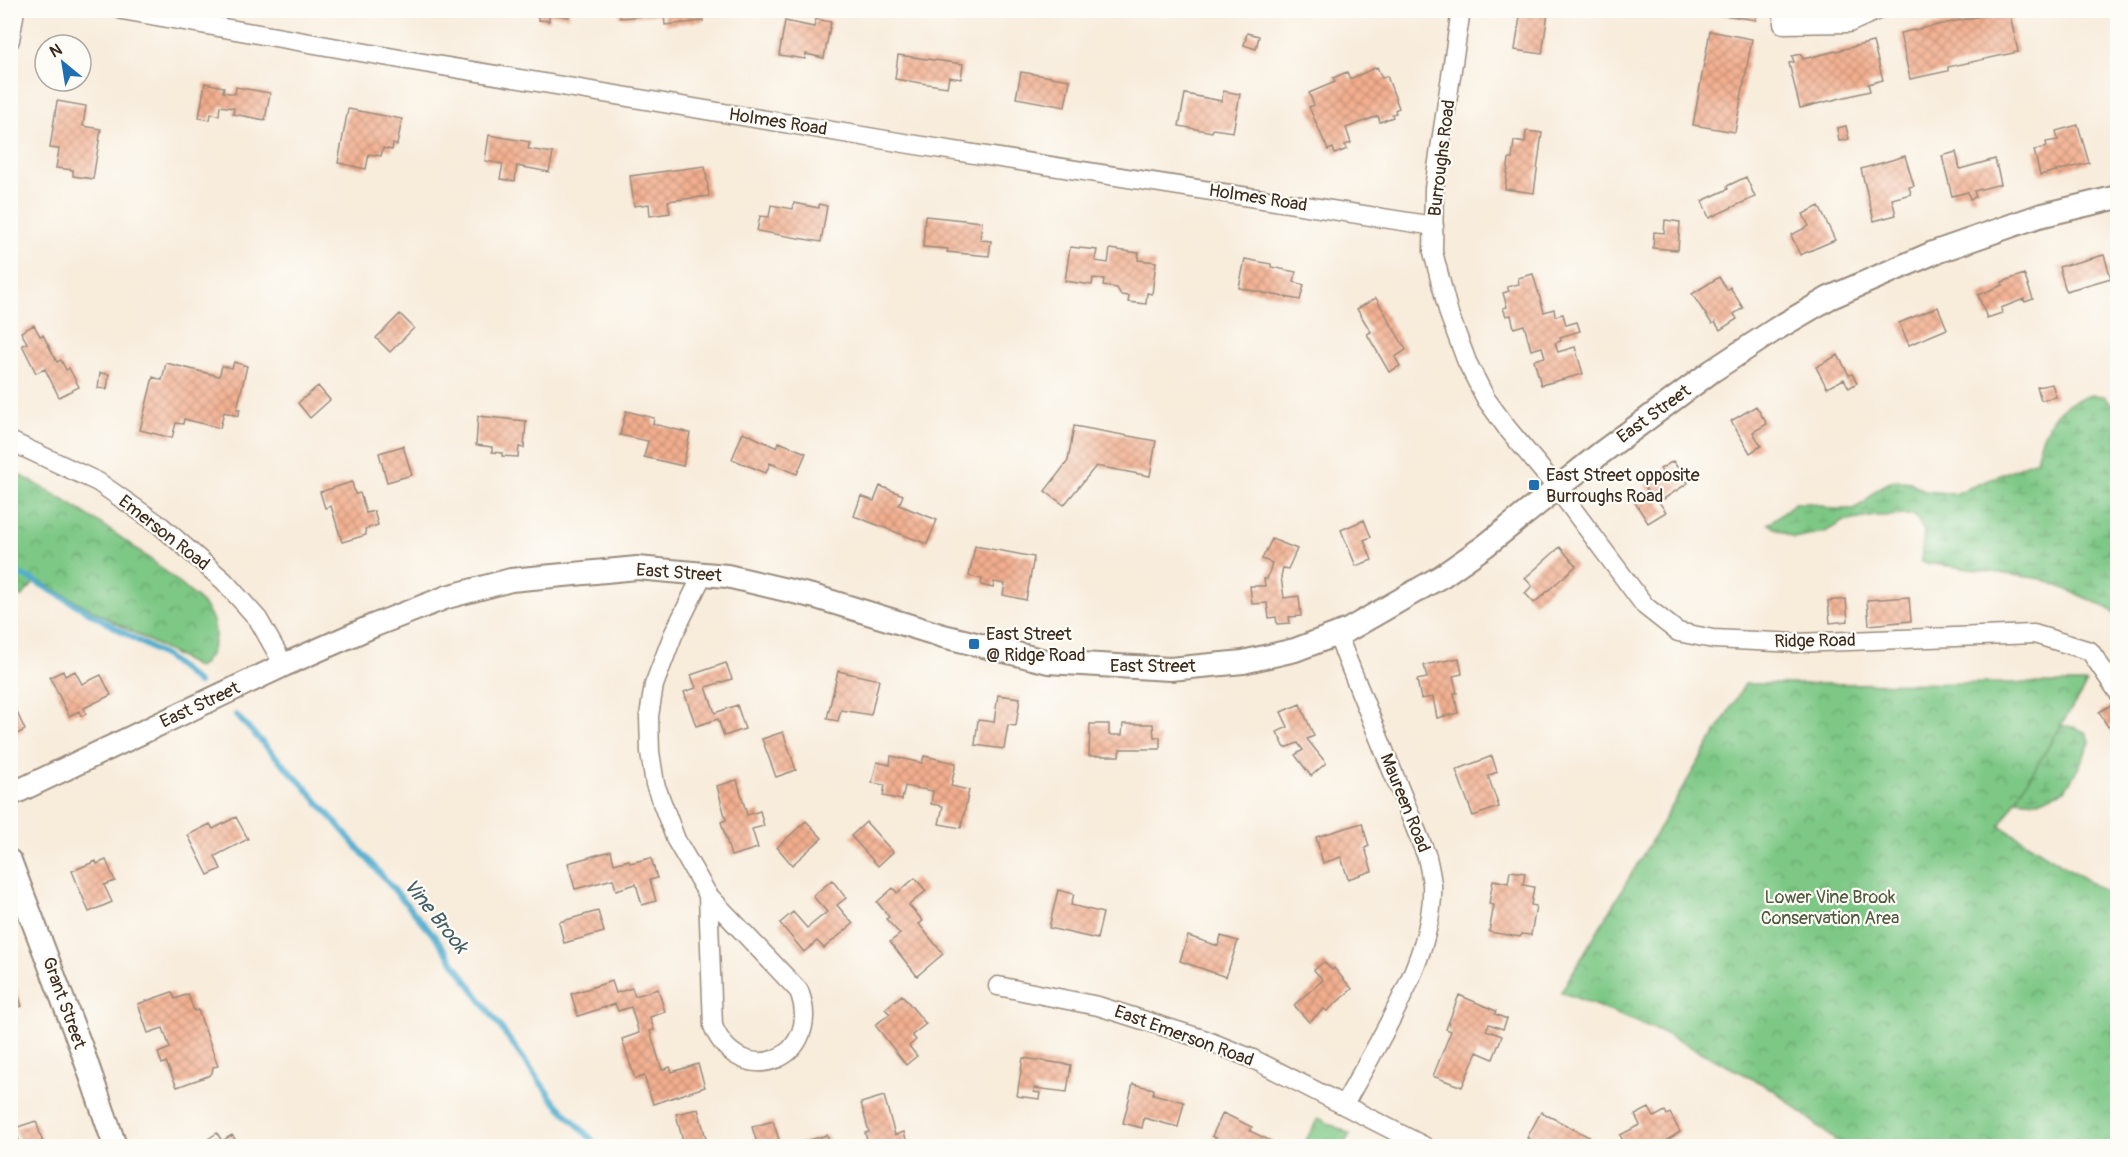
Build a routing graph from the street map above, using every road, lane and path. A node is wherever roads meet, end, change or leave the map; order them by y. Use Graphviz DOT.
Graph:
graph roads {
  1 [pos="15,10"];
  2 [pos="122,10"];
  3 [pos="1461,10"];
  4 [pos="1784,10"];
  5 [pos="1878,10"];
  6 [pos="10,40"];
  7 [pos="2118,197"];
  8 [pos="1434,226"];
  9 [pos="10,441"];
  10 [pos="1557,488"];
  11 [pos="703,574"];
  12 [pos="1336,634"];
  13 [pos="284,665"];
  14 [pos="2118,692"];
  15 [pos="10,795"];
  16 [pos="10,861"];
  17 [pos="708,895"];
  18 [pos="998,986"];
  19 [pos="1344,1105"];
  20 [pos="115,1146"];
  21 [pos="1424,1146"];
  1 -- 6 [label="street"];
  2 -- 8 [label="street, Holmes Road"];
  3 -- 8 [label="street, Burroughs Road"];
  4 -- 5 [label="street"];
  7 -- 10 [label="street, East Street"];
  8 -- 10 [label="street, Burroughs Road"];
  9 -- 13 [label="street, Emerson Road"];
  10 -- 12 [label="street, East Street"];
  10 -- 14 [label="street, Ridge Road"];
  11 -- 12 [label="street, East Street"];
  11 -- 13 [label="street, East Street"];
  11 -- 17 [label="street"];
  12 -- 19 [label="street, Maureen Road"];
  13 -- 15 [label="street, East Street"];
  16 -- 20 [label="street, Grant Street"];
  17 -- 17 [label="street"];
  18 -- 19 [label="street, East Emerson Road"];
  19 -- 21 [label="street, East Emerson Road"];
}
